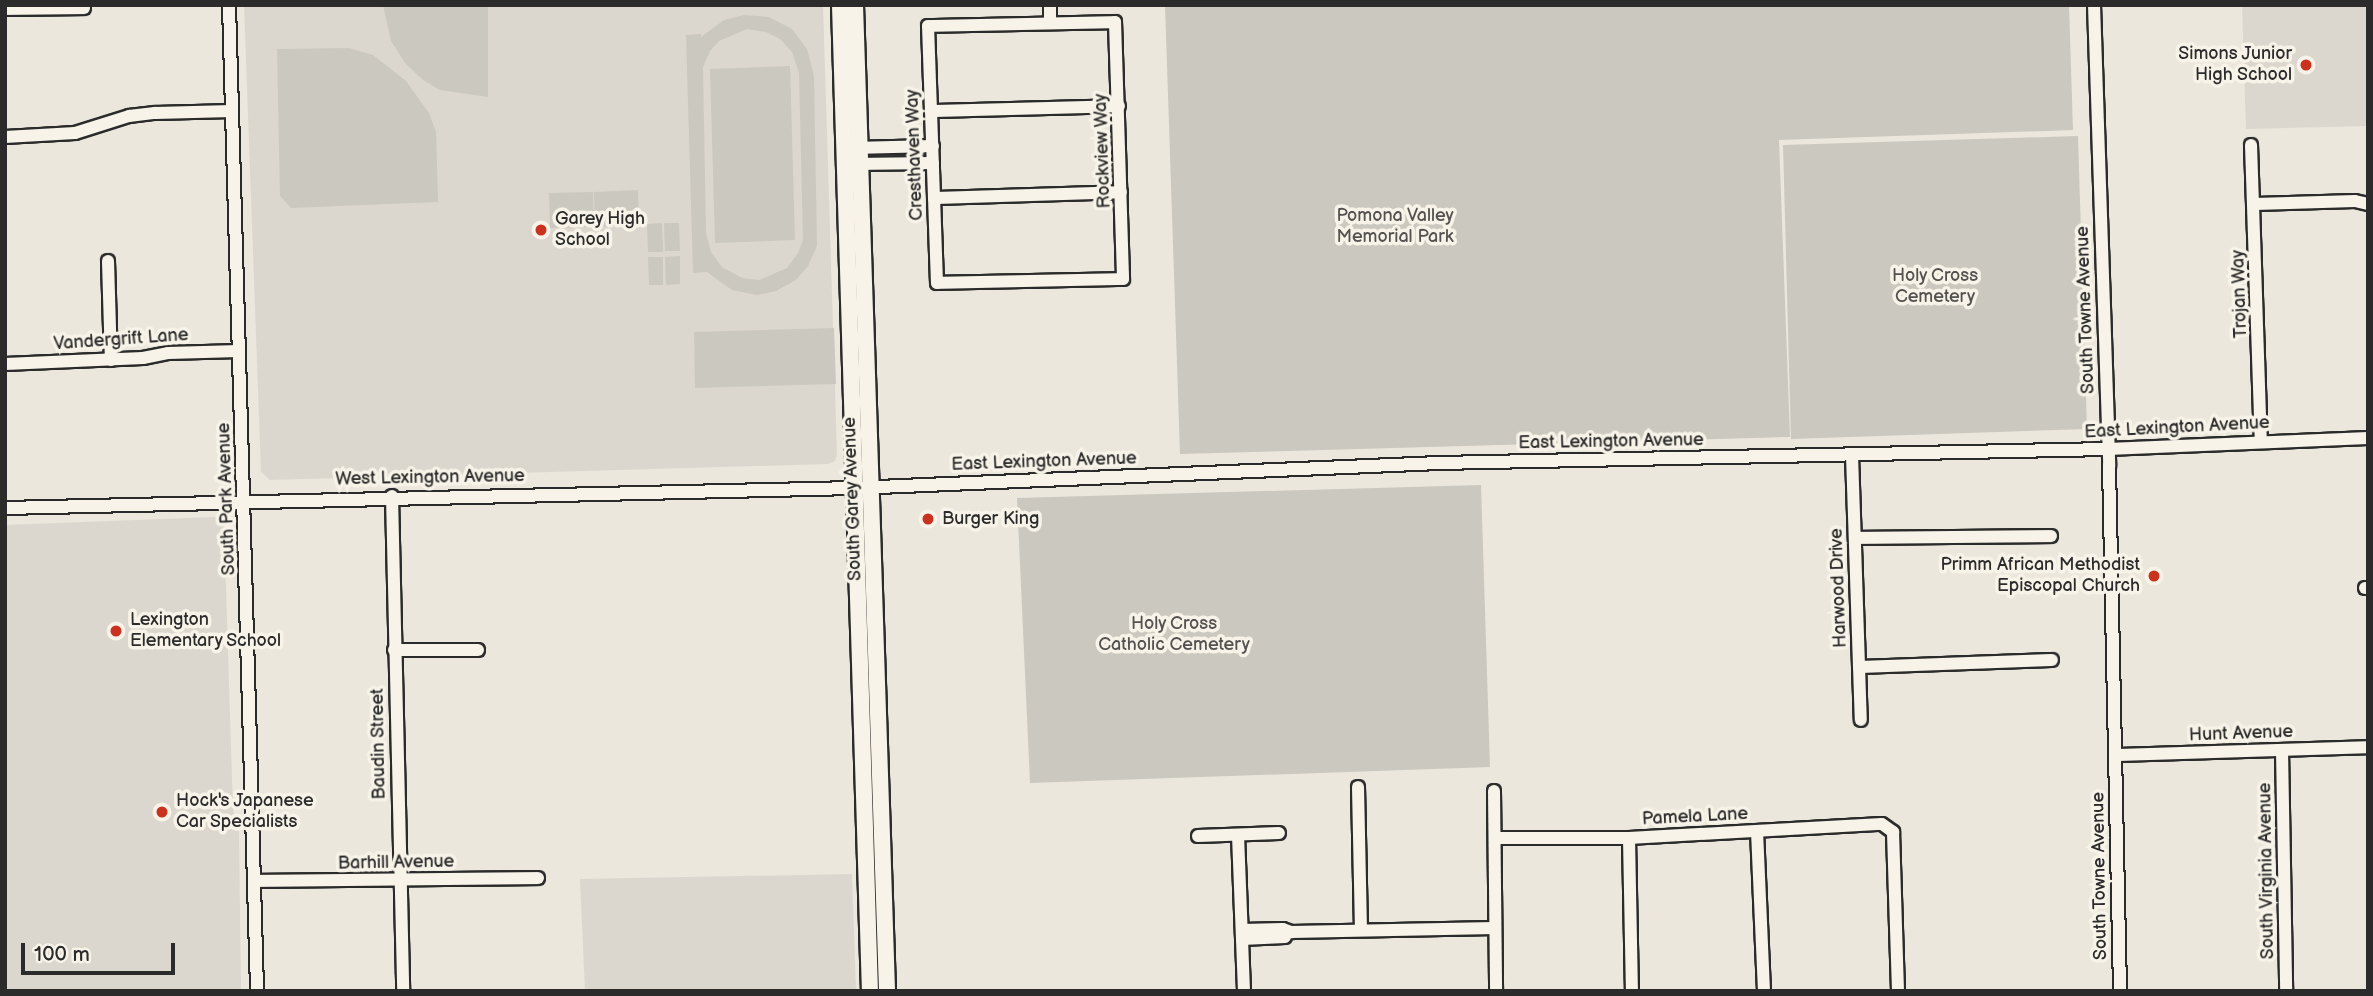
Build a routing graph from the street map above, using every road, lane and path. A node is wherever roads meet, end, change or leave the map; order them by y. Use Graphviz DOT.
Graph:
graph roads {
  1 [pos="229,5"];
  2 [pos="840,5"];
  3 [pos="855,5"];
  4 [pos="1050,5"];
  5 [pos="2094,5"];
  6 [pos="84,8"];
  7 [pos="5,9"];
  8 [pos="1051,23"];
  9 [pos="1119,106"];
  10 [pos="232,111"];
  11 [pos="931,111"];
  12 [pos="5,137"];
  13 [pos="2251,145"];
  14 [pos="933,146"];
  15 [pos="854,156"];
  16 [pos="933,163"];
  17 [pos="1121,192"];
  18 [pos="934,198"];
  19 [pos="2255,204"];
  20 [pos="2368,204"];
  21 [pos="108,261"];
  22 [pos="937,283"];
  23 [pos="239,351"];
  24 [pos="111,360"];
  25 [pos="5,364"];
  26 [pos="2368,438"];
  27 [pos="2261,442"];
  28 [pos="2108,449"];
  29 [pos="1852,455"];
  30 [pos="863,487"];
  31 [pos="393,496"];
  32 [pos="245,500"];
  33 [pos="5,508"];
  34 [pos="2051,536"];
  35 [pos="1855,538"];
  36 [pos="394,650"];
  37 [pos="478,650"];
  38 [pos="2052,660"];
  39 [pos="1860,667"];
  40 [pos="1861,720"];
  41 [pos="2368,747"];
  42 [pos="2282,750"];
  43 [pos="2116,755"];
  44 [pos="1358,787"];
  45 [pos="1494,791"];
  46 [pos="1757,831"];
  47 [pos="1279,833"];
  48 [pos="1238,835"];
  49 [pos="1198,836"];
  50 [pos="1496,838"];
  51 [pos="1629,838"];
  52 [pos="538,878"];
  53 [pos="867,880"];
  54 [pos="884,880"];
  55 [pos="255,881"];
  56 [pos="399,881"];
  57 [pos="1495,928"];
  58 [pos="1361,930"];
  59 [pos="1242,934"];
  60 [pos="257,991"];
  61 [pos="403,991"];
  62 [pos="870,991"];
  63 [pos="887,991"];
  64 [pos="1244,991"];
  65 [pos="1496,991"];
  66 [pos="1632,991"];
  67 [pos="1764,991"];
  68 [pos="1898,991"];
  69 [pos="2120,991"];
  70 [pos="2286,991"];
  1 -- 10 [label="street, South Park Avenue"];
  2 -- 15 [label="main road, South Garey Avenue"];
  3 -- 15 [label="main road, South Garey Avenue"];
  4 -- 8 [label="street"];
  5 -- 28 [label="street, South Towne Avenue"];
  6 -- 7 [label="street"];
  8 -- 9 [label="street, Rockview Way"];
  8 -- 11 [label="street, Cresthaven Way"];
  9 -- 11 [label="street"];
  9 -- 17 [label="street, Rockview Way"];
  10 -- 12 [label="street"];
  10 -- 23 [label="street, South Park Avenue"];
  11 -- 14 [label="street, Cresthaven Way"];
  13 -- 19 [label="street, Trojan Way"];
  14 -- 15 [label="street"];
  14 -- 16 [label="street, Cresthaven Way"];
  15 -- 16 [label="street"];
  15 -- 30 [label="main road, South Garey Avenue"];
  16 -- 18 [label="street, Cresthaven Way"];
  17 -- 18 [label="street"];
  17 -- 22 [label="street, Rockview Way"];
  18 -- 22 [label="street, Cresthaven Way"];
  19 -- 20 [label="street"];
  19 -- 27 [label="street, Trojan Way"];
  21 -- 24 [label="street"];
  23 -- 24 [label="street, Vandergrift Lane"];
  23 -- 32 [label="street, South Park Avenue"];
  24 -- 25 [label="street, Vandergrift Lane"];
  26 -- 27 [label="street, East Lexington Avenue"];
  27 -- 28 [label="street, East Lexington Avenue"];
  28 -- 29 [label="street, East Lexington Avenue"];
  28 -- 43 [label="street, South Towne Avenue"];
  29 -- 30 [label="street, East Lexington Avenue"];
  29 -- 35 [label="street, Harwood Drive"];
  30 -- 31 [label="street, West Lexington Avenue"];
  30 -- 53 [label="main road, South Garey Avenue"];
  30 -- 54 [label="main road, South Garey Avenue"];
  31 -- 32 [label="street, West Lexington Avenue"];
  31 -- 36 [label="street, Baudin Street"];
  32 -- 33 [label="street, West Lexington Avenue"];
  32 -- 55 [label="street, South Park Avenue"];
  34 -- 35 [label="street"];
  35 -- 39 [label="street, Harwood Drive"];
  36 -- 37 [label="street"];
  36 -- 56 [label="street, Baudin Street"];
  38 -- 39 [label="street"];
  39 -- 40 [label="street, Harwood Drive"];
  41 -- 42 [label="street, Hunt Avenue"];
  42 -- 43 [label="street, Hunt Avenue"];
  42 -- 70 [label="street, South Virginia Avenue"];
  43 -- 69 [label="street, South Towne Avenue"];
  44 -- 58 [label="street"];
  45 -- 50 [label="street"];
  46 -- 51 [label="street, Pamela Lane"];
  46 -- 67 [label="street"];
  46 -- 68 [label="street, Pamela Lane"];
  47 -- 48 [label="street"];
  48 -- 49 [label="street"];
  48 -- 59 [label="street"];
  50 -- 51 [label="street, Pamela Lane"];
  50 -- 57 [label="street"];
  51 -- 66 [label="street"];
  52 -- 56 [label="street, Barhill Avenue"];
  53 -- 54 [label="main road"];
  53 -- 62 [label="main road, South Garey Avenue"];
  54 -- 63 [label="main road, South Garey Avenue"];
  55 -- 56 [label="street, Barhill Avenue"];
  55 -- 60 [label="street, South Park Avenue"];
  56 -- 61 [label="street, Baudin Street"];
  57 -- 58 [label="street"];
  57 -- 65 [label="street"];
  58 -- 59 [label="street"];
  59 -- 64 [label="street"];
}
